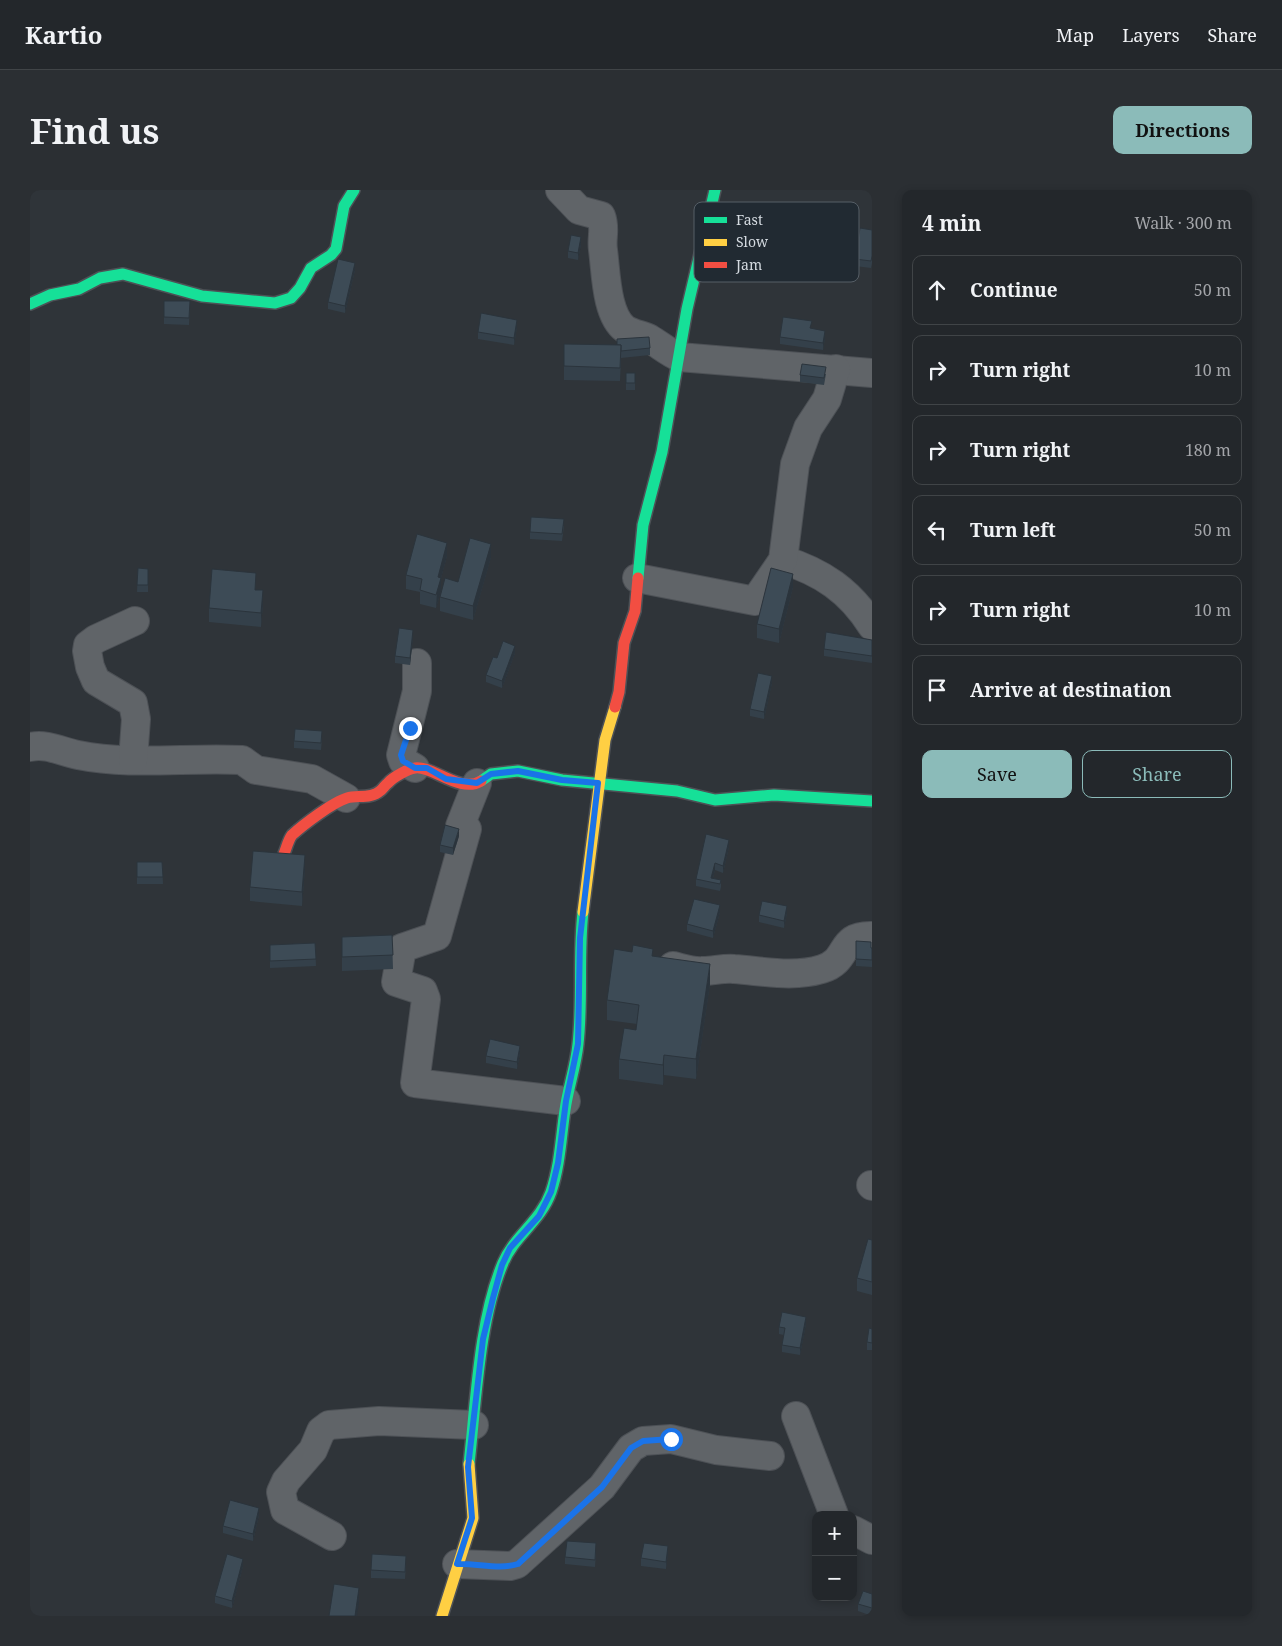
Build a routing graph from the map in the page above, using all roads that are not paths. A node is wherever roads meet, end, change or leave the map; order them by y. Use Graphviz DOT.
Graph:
graph roads {
  1 [pos="354,190"];
  2 [pos="560,190"];
  3 [pos="694,279"];
  4 [pos="31,302"];
  5 [pos="679,357"];
  6 [pos="836,369"];
  7 [pos="872,373"];
  8 [pos="783,560"];
  9 [pos="636,578"];
  10 [pos="135,621"];
  11 [pos="872,626"];
  12 [pos="418,663"];
  13 [pos="30,747"];
  14 [pos="133,760"];
  15 [pos="415,768"];
  16 [pos="477,783"];
  17 [pos="598,783"];
  18 [pos="346,798"];
  19 [pos="872,801"];
  20 [pos="283,856"];
  21 [pos="872,936"];
  22 [pos="647,959"];
  23 [pos="566,1101"];
  24 [pos="796,1416"];
  25 [pos="474,1425"];
  26 [pos="770,1456"];
  27 [pos="832,1511"];
  28 [pos="857,1532"];
  29 [pos="332,1536"];
  30 [pos="872,1540"];
  31 [pos="457,1564"];
  32 [pos="442,1616"];
  1 -- 4 [label="street"];
  2 -- 5 [label="street"];
  3 -- 5 [label="street"];
  5 -- 6 [label="street"];
  5 -- 9 [label="street"];
  6 -- 7 [label="street"];
  6 -- 8 [label="street"];
  8 -- 9 [label="street"];
  8 -- 11 [label="street"];
  9 -- 17 [label="street"];
  10 -- 14 [label="street"];
  12 -- 15 [label="street"];
  13 -- 14 [label="street"];
  14 -- 18 [label="street"];
  15 -- 16 [label="street"];
  15 -- 18 [label="street"];
  16 -- 17 [label="street"];
  16 -- 23 [label="street"];
  17 -- 19 [label="street"];
  17 -- 23 [label="street"];
  18 -- 20 [label="street"];
  21 -- 22 [label="street"];
  23 -- 25 [label="street"];
  24 -- 27 [label="street"];
  25 -- 29 [label="street"];
  25 -- 31 [label="street"];
  26 -- 31 [label="street"];
  28 -- 30 [label="street"];
  31 -- 32 [label="street"];
}
